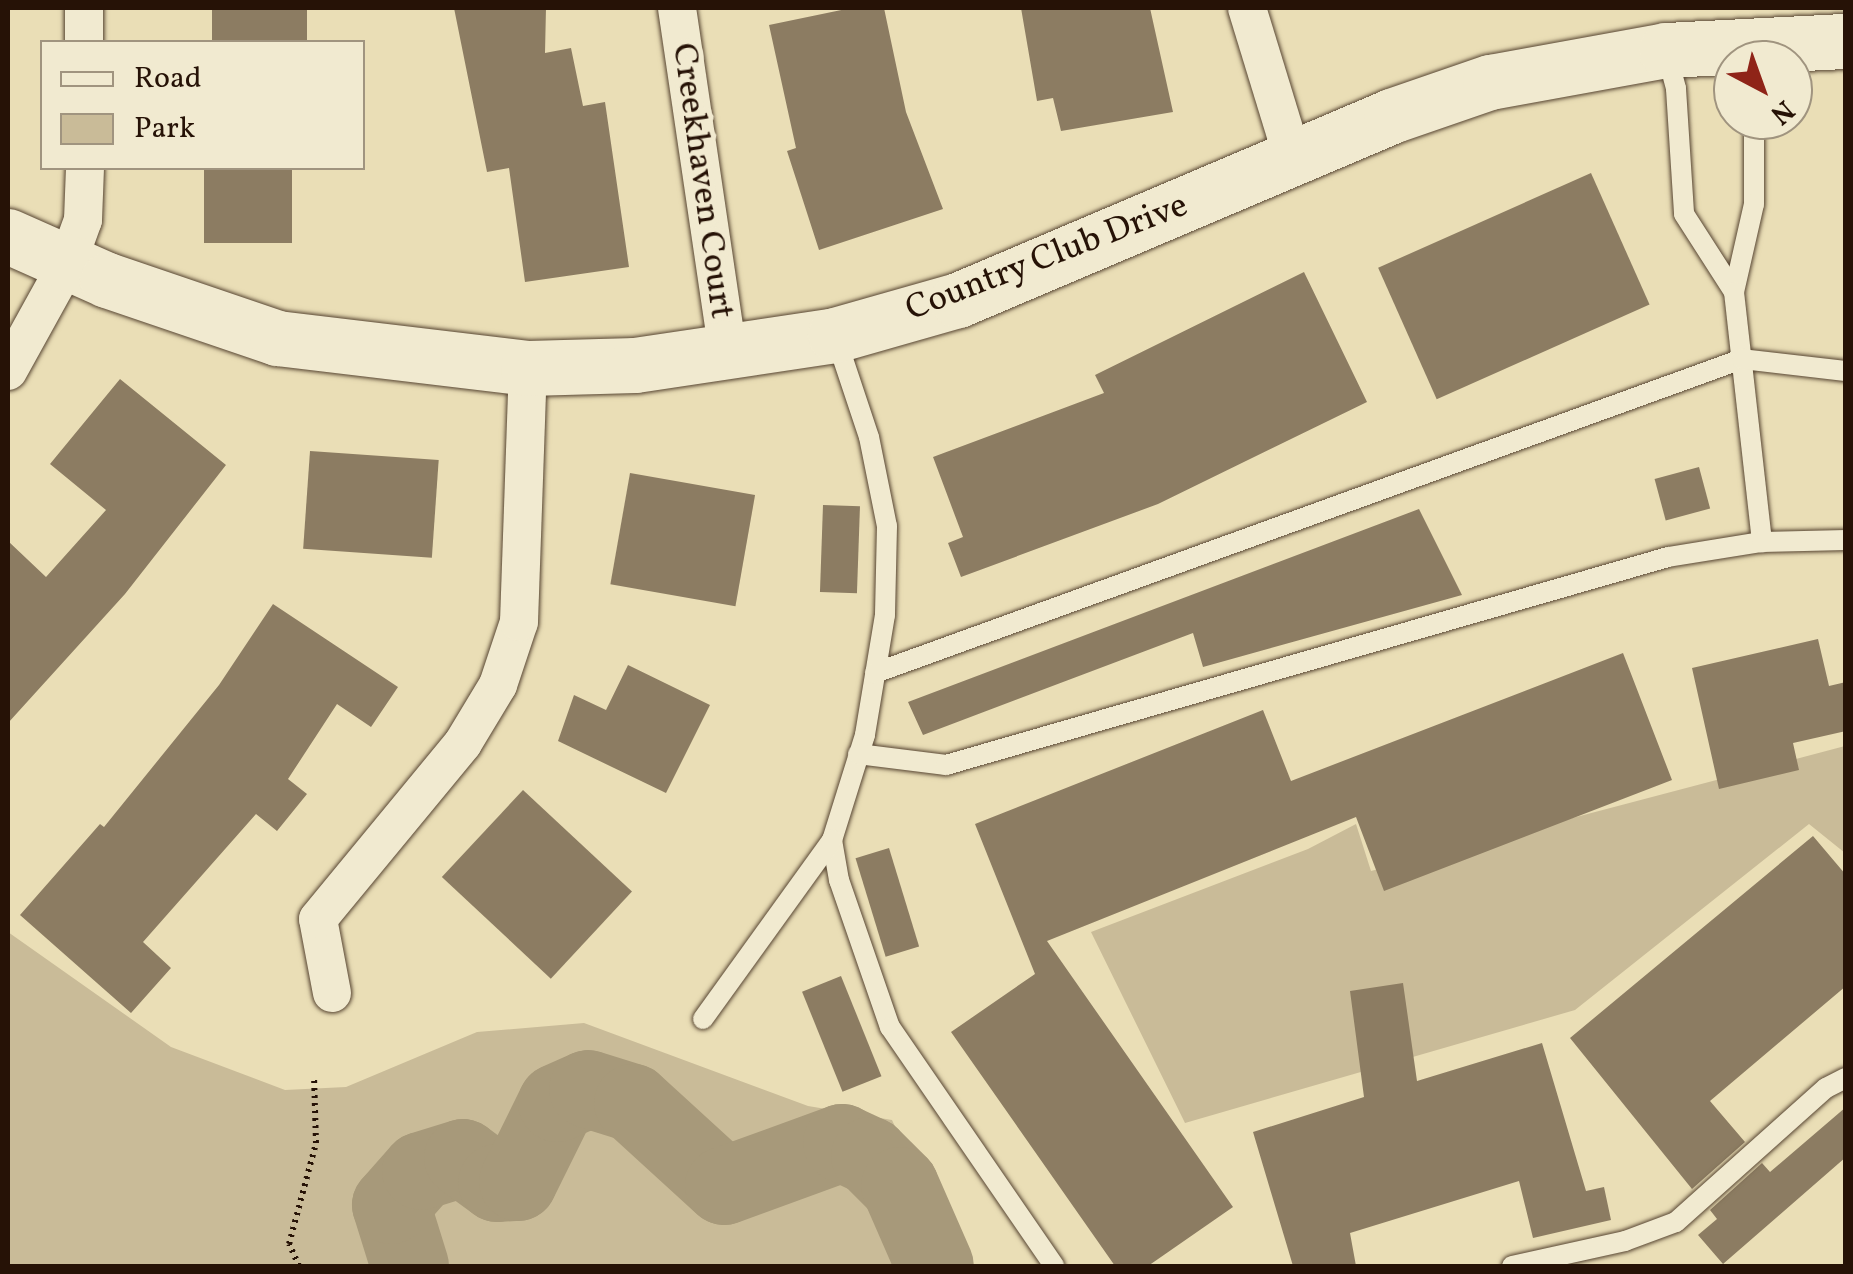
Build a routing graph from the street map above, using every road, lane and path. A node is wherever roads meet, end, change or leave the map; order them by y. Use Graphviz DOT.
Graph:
graph roads {
  1 [pos="84,8"];
  2 [pos="676,8"];
  3 [pos="1247,8"];
  4 [pos="84,40"];
  5 [pos="1846,40"];
  6 [pos="1813,44"];
  7 [pos="1666,50"];
  8 [pos="1713,51"];
  9 [pos="1754,140"];
  10 [pos="1293,158"];
  11 [pos="85,170"];
  12 [pos="8,236"];
  13 [pos="67,264"];
  14 [pos="1734,292"];
  15 [pos="834,335"];
  16 [pos="728,354"];
  17 [pos="1742,359"];
  18 [pos="528,368"];
  19 [pos="8,371"];
  20 [pos="1846,371"];
  21 [pos="1846,540"];
  22 [pos="1762,542"];
  23 [pos="875,673"];
  24 [pos="858,754"];
  25 [pos="832,840"];
  26 [pos="332,993"];
  27 [pos="703,1019"];
  28 [pos="314,1076"];
  29 [pos="1846,1078"];
  30 [pos="299,1266"];
  31 [pos="1054,1266"];
  32 [pos="1512,1266"];
  1 -- 4 [label="street"];
  2 -- 16 [label="street, Creekhaven Court"];
  3 -- 10 [label="street"];
  5 -- 6 [label="street, Country Club Drive"];
  7 -- 8 [label="street, Country Club Drive"];
  7 -- 10 [label="street, Country Club Drive"];
  7 -- 14 [label="lane"];
  9 -- 14 [label="lane"];
  10 -- 15 [label="street, Country Club Drive"];
  11 -- 13 [label="street"];
  12 -- 13 [label="street, Country Club Drive"];
  13 -- 18 [label="street, Country Club Drive"];
  13 -- 19 [label="street"];
  14 -- 17 [label="lane"];
  15 -- 16 [label="street, Country Club Drive"];
  15 -- 23 [label="lane"];
  16 -- 18 [label="street, Country Club Drive"];
  17 -- 20 [label="lane"];
  17 -- 22 [label="lane"];
  17 -- 23 [label="lane"];
  18 -- 26 [label="street"];
  21 -- 22 [label="lane"];
  22 -- 24 [label="lane"];
  23 -- 24 [label="lane"];
  24 -- 25 [label="lane"];
  25 -- 27 [label="lane"];
  25 -- 31 [label="lane"];
  28 -- 30 [label="path"];
  29 -- 32 [label="lane"];
}
